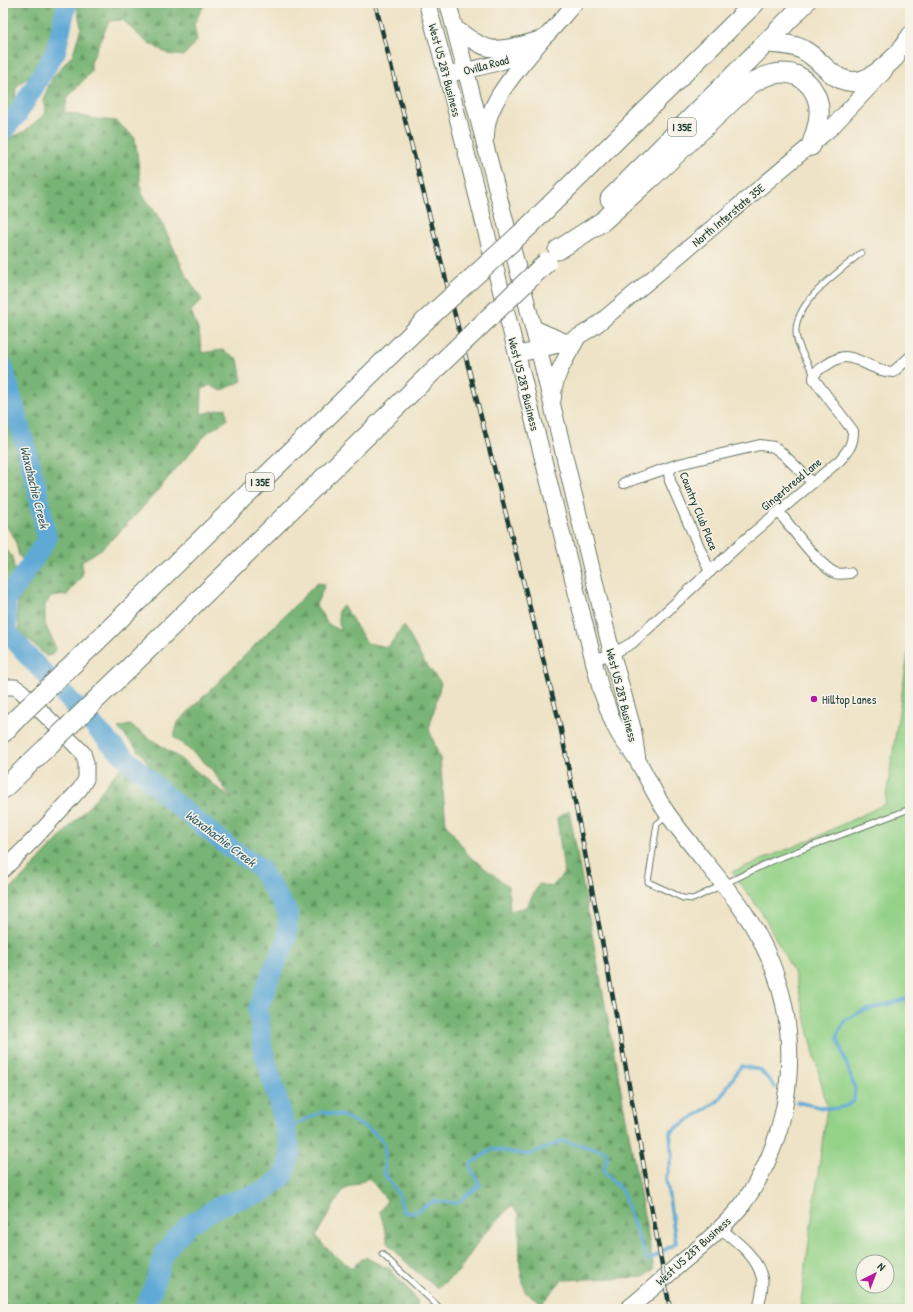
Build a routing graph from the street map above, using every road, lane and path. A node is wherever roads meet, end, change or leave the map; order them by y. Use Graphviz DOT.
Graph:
graph roads {
  1 [pos="427,3"];
  2 [pos="448,3"];
  3 [pos="575,3"];
  4 [pos="739,3"];
  5 [pos="755,3"];
  6 [pos="805,3"];
  7 [pos="455,28"];
  8 [pos="910,34"];
  9 [pos="542,39"];
  10 [pos="766,43"];
  11 [pos="895,57"];
  12 [pos="466,70"];
  13 [pos="447,75"];
  14 [pos="619,138"];
  15 [pos="811,146"];
  16 [pos="486,151"];
  17 [pos="861,253"];
  18 [pos="552,256"];
  19 [pos="533,328"];
  20 [pos="571,340"];
  21 [pos="539,350"];
  22 [pos="517,354"];
  23 [pos="910,357"];
  24 [pos="814,375"];
  25 [pos="553,411"];
  26 [pos="679,464"];
  27 [pos="624,483"];
  28 [pos="813,483"];
  29 [pos="779,512"];
  30 [pos="710,572"];
  31 [pos="850,573"];
  32 [pos="612,654"];
  33 [pos="593,660"];
  34 [pos="3,687"];
  35 [pos="3,733"];
  36 [pos="637,759"];
  37 [pos="3,789"];
  38 [pos="910,809"];
  39 [pos="668,815"];
  40 [pos="3,870"];
  41 [pos="723,884"];
  42 [pos="721,1229"];
  43 [pos="382,1254"];
  44 [pos="441,1309"];
  45 [pos="628,1309"];
  46 [pos="758,1309"];
  1 -- 13 [label="main road, West US 287 Business"];
  2 -- 7 [label="main road, West US 287 Business"];
  3 -- 9 [label="main road, Ovilla Road"];
  4 -- 14 [label="highway"];
  5 -- 14 [label="highway, I 35E"];
  6 -- 10 [label="highway, I 35E"];
  7 -- 9 [label="main road"];
  7 -- 12 [label="main road, West US 287 Business"];
  8 -- 11 [label="main road, North Interstate 35E"];
  9 -- 12 [label="main road, Ovilla Road"];
  9 -- 16 [label="main road"];
  10 -- 11 [label="highway"];
  10 -- 18 [label="highway, I 35E"];
  11 -- 15 [label="main road, North Interstate 35E"];
  12 -- 13 [label="main road, Ovilla Road"];
  12 -- 16 [label="main road, West US 287 Business"];
  13 -- 22 [label="main road, West US 287 Business"];
  14 -- 35 [label="highway, I 35E, bridge"];
  15 -- 18 [label="highway"];
  15 -- 20 [label="main road, North Interstate 35E"];
  16 -- 19 [label="main road, West US 287 Business"];
  17 -- 24 [label="lane"];
  18 -- 37 [label="highway, I 35E, bridge"];
  19 -- 20 [label="main road"];
  19 -- 21 [label="main road, West US 287 Business"];
  20 -- 21 [label="main road, North Interstate 35E"];
  20 -- 25 [label="main road"];
  21 -- 22 [label="main road, North Interstate 35E"];
  21 -- 25 [label="main road, West US 287 Business"];
  22 -- 33 [label="main road, West US 287 Business"];
  23 -- 24 [label="street"];
  24 -- 28 [label="street, Gingerbread Lane"];
  25 -- 32 [label="main road, West US 287 Business"];
  26 -- 27 [label="street, Country Club Place"];
  26 -- 28 [label="street, Country Club Place"];
  26 -- 30 [label="street, Country Club Place"];
  28 -- 29 [label="street, Gingerbread Lane"];
  29 -- 30 [label="street, Gingerbread Lane"];
  29 -- 31 [label="street"];
  30 -- 32 [label="street, Gingerbread Lane"];
  32 -- 33 [label="street, Gingerbread Lane"];
  32 -- 36 [label="main road, West US 287 Business"];
  33 -- 36 [label="main road, West US 287 Business"];
  34 -- 40 [label="main road"];
  36 -- 39 [label="main road, West US 287 Business"];
  38 -- 41 [label="lane"];
  39 -- 41 [label="main road, West US 287 Business"];
  39 -- 41 [label="lane"];
  41 -- 42 [label="main road, West US 287 Business"];
  42 -- 45 [label="main road, West US 287 Business"];
  42 -- 46 [label="street"];
  43 -- 44 [label="lane"];
}
